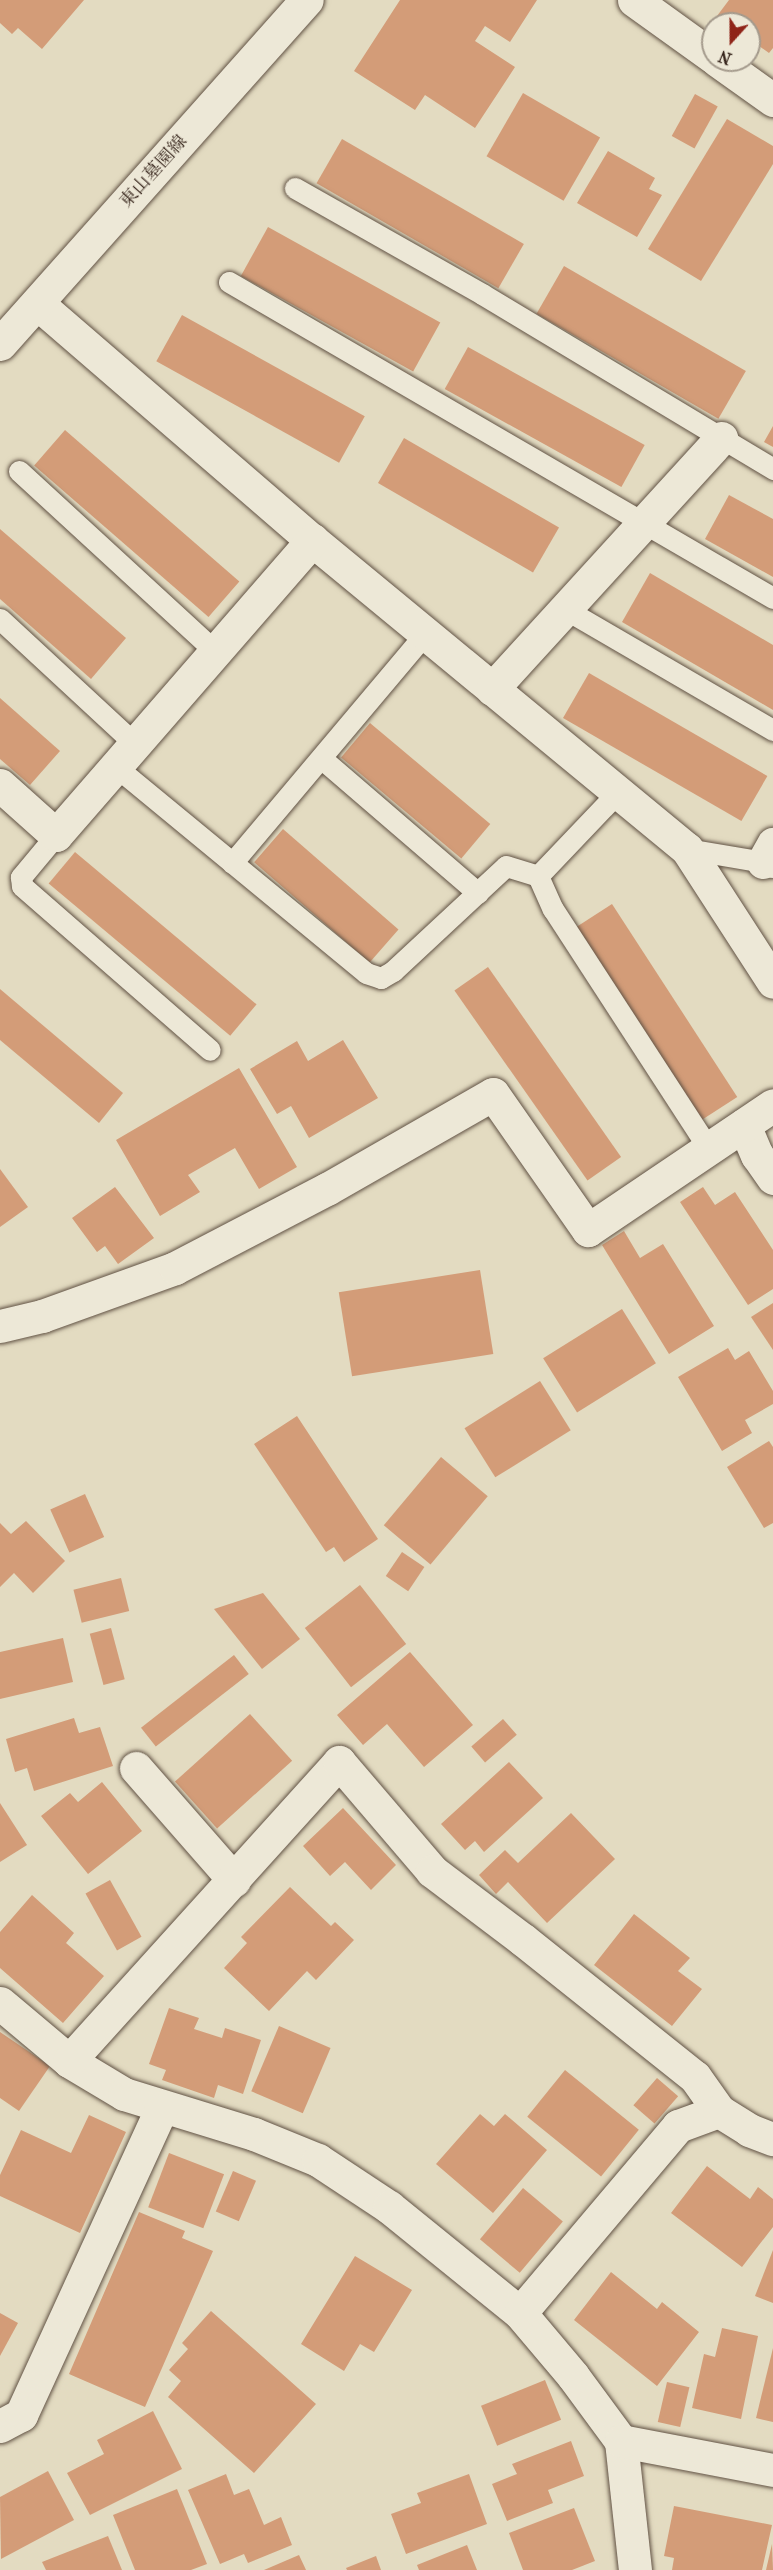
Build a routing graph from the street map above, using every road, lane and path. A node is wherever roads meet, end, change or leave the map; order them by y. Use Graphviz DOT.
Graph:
graph roads {
  1 [pos="307,0"];
  2 [pos="634,0"];
  3 [pos="701,48"];
  4 [pos="734,72"];
  5 [pos="773,100"];
  6 [pos="295,188"];
  7 [pos="229,282"];
  8 [pos="37,303"];
  9 [pos="4,334"];
  10 [pos="721,438"];
  11 [pos="773,469"];
  12 [pos="19,471"];
  13 [pos="643,523"];
  14 [pos="312,540"];
  15 [pos="773,598"];
  16 [pos="565,609"];
  17 [pos="0,620"];
  18 [pos="425,634"];
  19 [pos="215,651"];
  20 [pos="492,688"];
  21 [pos="773,730"];
  22 [pos="125,755"];
  23 [pos="321,758"];
  24 [pos="0,785"];
  25 [pos="617,793"];
  26 [pos="56,835"];
  27 [pos="687,849"];
  28 [pos="770,858"];
  29 [pos="232,863"];
  30 [pos="538,876"];
  31 [pos="478,893"];
  32 [pos="773,982"];
  33 [pos="210,1050"];
  34 [pos="773,1105"];
  35 [pos="744,1125"];
  36 [pos="708,1148"];
  37 [pos="773,1178"];
  38 [pos="0,1326"];
  39 [pos="136,1768"];
  40 [pos="234,1880"];
  41 [pos="0,2002"];
  42 [pos="69,2061"];
  43 [pos="162,2107"];
  44 [pos="719,2111"];
  45 [pos="773,2139"];
  46 [pos="520,2313"];
  47 [pos="0,2426"];
  48 [pos="621,2441"];
  49 [pos="773,2470"];
  50 [pos="635,2570"];
  1 -- 8 [label="street, 東山墓園線"];
  2 -- 3 [label="street"];
  4 -- 5 [label="street"];
  6 -- 10 [label="lane"];
  7 -- 13 [label="lane"];
  8 -- 9 [label="street, 東山墓園線"];
  8 -- 14 [label="street"];
  10 -- 11 [label="lane"];
  10 -- 13 [label="street"];
  12 -- 19 [label="lane"];
  13 -- 15 [label="lane"];
  13 -- 16 [label="street"];
  14 -- 18 [label="street"];
  14 -- 19 [label="street"];
  16 -- 20 [label="street"];
  16 -- 21 [label="lane"];
  17 -- 22 [label="lane"];
  18 -- 20 [label="street"];
  18 -- 23 [label="lane"];
  19 -- 22 [label="street"];
  20 -- 25 [label="street"];
  22 -- 26 [label="street"];
  22 -- 29 [label="lane"];
  23 -- 29 [label="lane"];
  23 -- 31 [label="lane"];
  24 -- 26 [label="street"];
  25 -- 27 [label="street"];
  25 -- 30 [label="lane"];
  26 -- 33 [label="lane"];
  27 -- 28 [label="lane"];
  27 -- 32 [label="street"];
  29 -- 31 [label="lane"];
  30 -- 31 [label="lane"];
  30 -- 36 [label="lane"];
  34 -- 35 [label="street"];
  35 -- 36 [label="street"];
  35 -- 37 [label="street"];
  36 -- 38 [label="street"];
  39 -- 40 [label="street"];
  40 -- 42 [label="street"];
  40 -- 44 [label="street"];
  41 -- 42 [label="street"];
  42 -- 43 [label="street"];
  43 -- 46 [label="street"];
  43 -- 47 [label="street"];
  44 -- 45 [label="street"];
  44 -- 46 [label="street"];
  46 -- 48 [label="street"];
  48 -- 49 [label="street"];
  48 -- 50 [label="street"];
}
